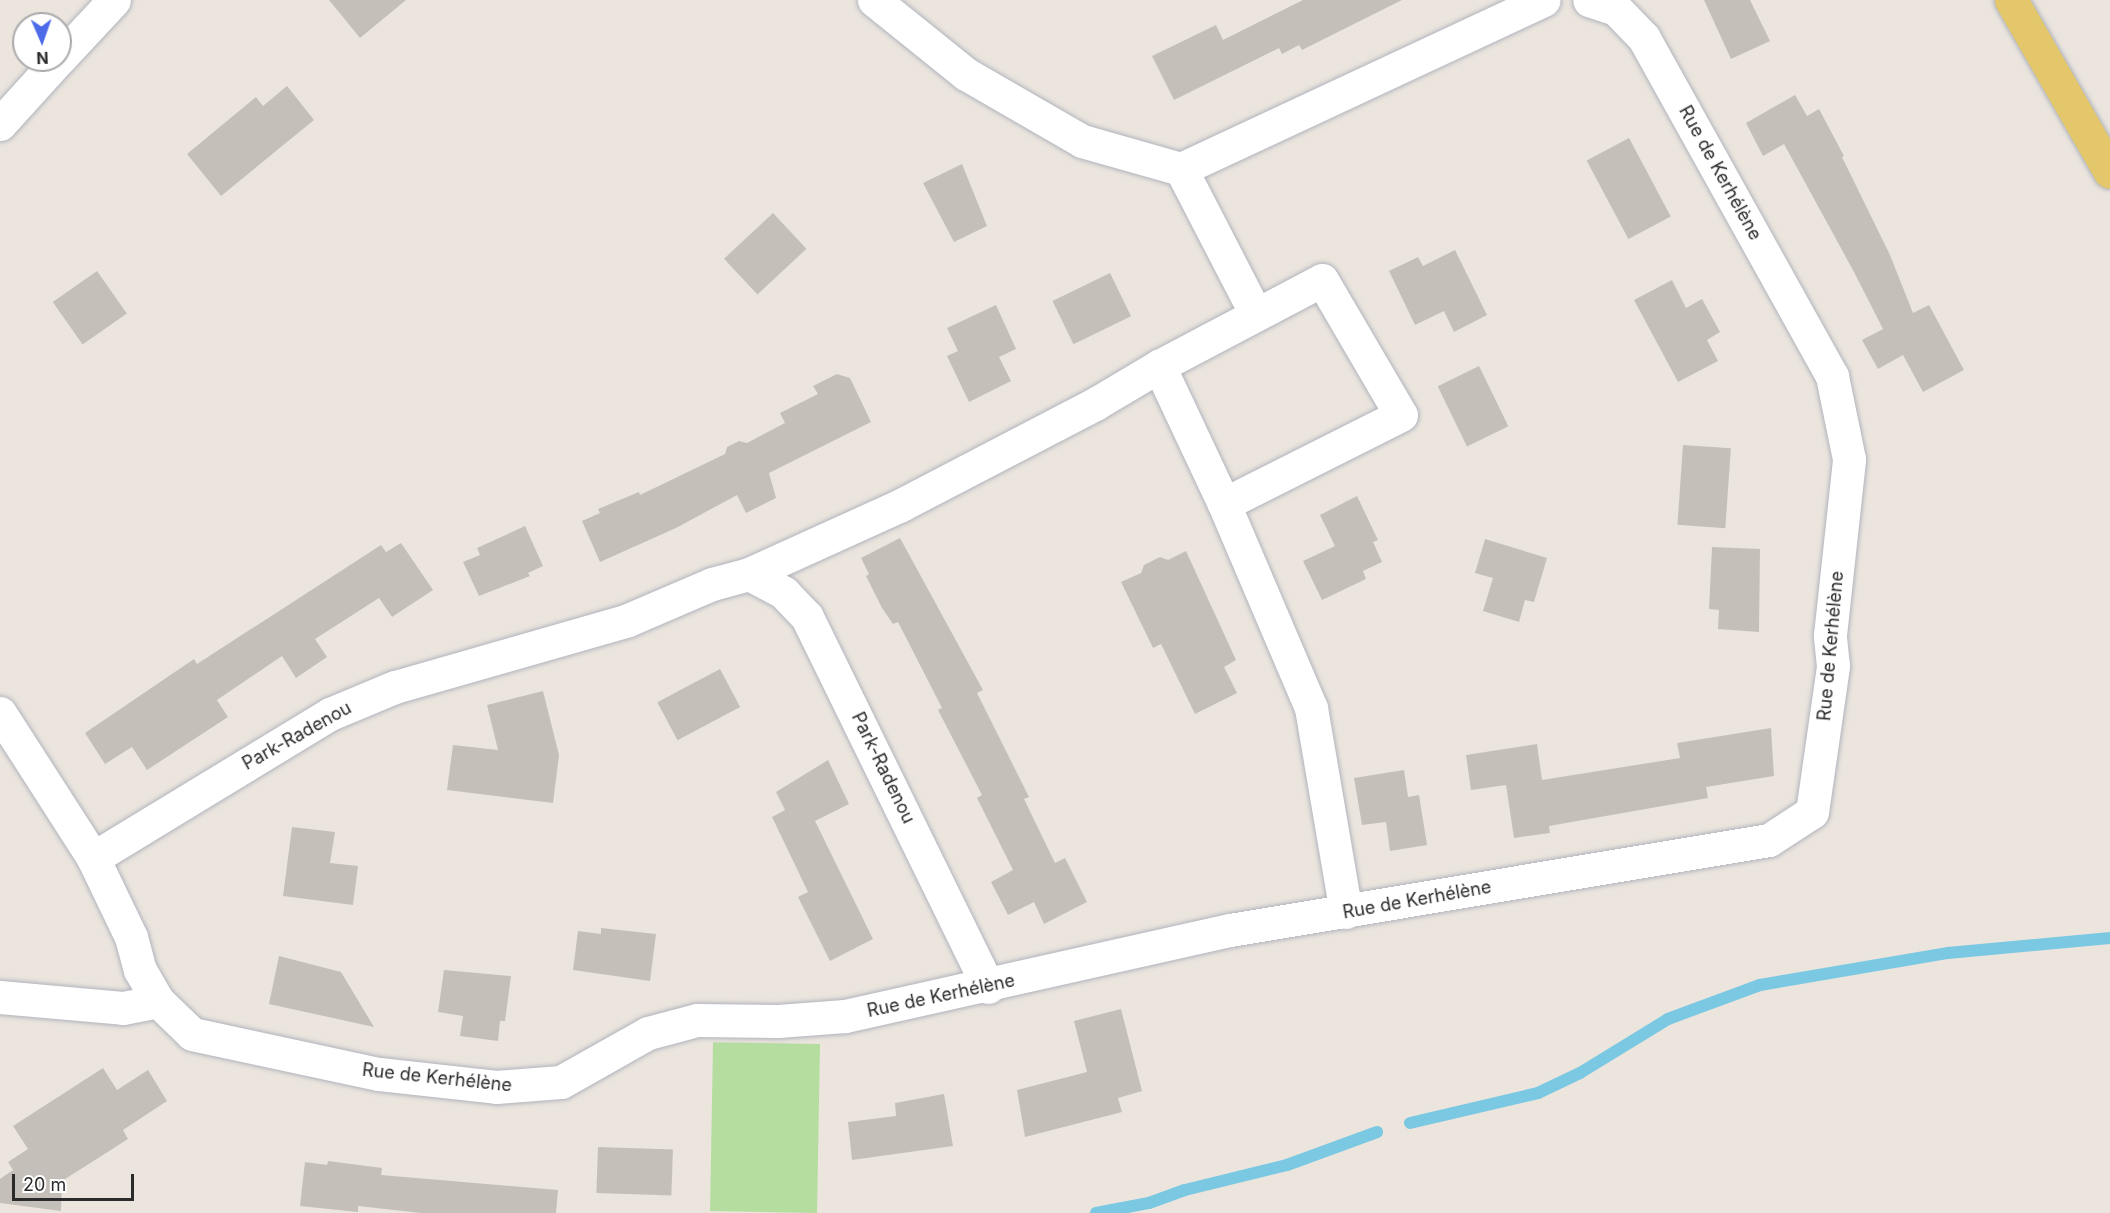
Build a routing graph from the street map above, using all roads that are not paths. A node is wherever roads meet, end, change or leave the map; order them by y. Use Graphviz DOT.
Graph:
graph roads {
  1 [pos="114,0"];
  2 [pos="874,0"];
  3 [pos="1544,0"];
  4 [pos="1589,0"];
  5 [pos="2011,0"];
  6 [pos="72,45"];
  7 [pos="44,72"];
  8 [pos="5,106"];
  9 [pos="1181,170"];
  10 [pos="2110,172"];
  11 [pos="1256,314"];
  12 [pos="1159,366"];
  13 [pos="1224,504"];
  14 [pos="749,574"];
  15 [pos="0,713"];
  16 [pos="93,858"];
  17 [pos="1346,912"];
  18 [pos="988,987"];
  19 [pos="0,997"];
  20 [pos="158,1001"];
  1 -- 6 [label="street"];
  2 -- 9 [label="street"];
  3 -- 9 [label="street"];
  4 -- 17 [label="street, Rue de Kerhélène"];
  5 -- 10 [label="main road"];
  7 -- 8 [label="street"];
  9 -- 11 [label="street"];
  11 -- 12 [label="street, Park-Radenou"];
  11 -- 13 [label="street, Park-Radenou"];
  12 -- 13 [label="street"];
  12 -- 14 [label="street, Park-Radenou"];
  13 -- 17 [label="street"];
  14 -- 16 [label="street, Park-Radenou"];
  14 -- 18 [label="street, Park-Radenou"];
  15 -- 16 [label="street"];
  16 -- 20 [label="street, Rue de Kerhélène"];
  17 -- 18 [label="street, Rue de Kerhélène"];
  18 -- 20 [label="street, Rue de Kerhélène"];
  19 -- 20 [label="street"];
}
